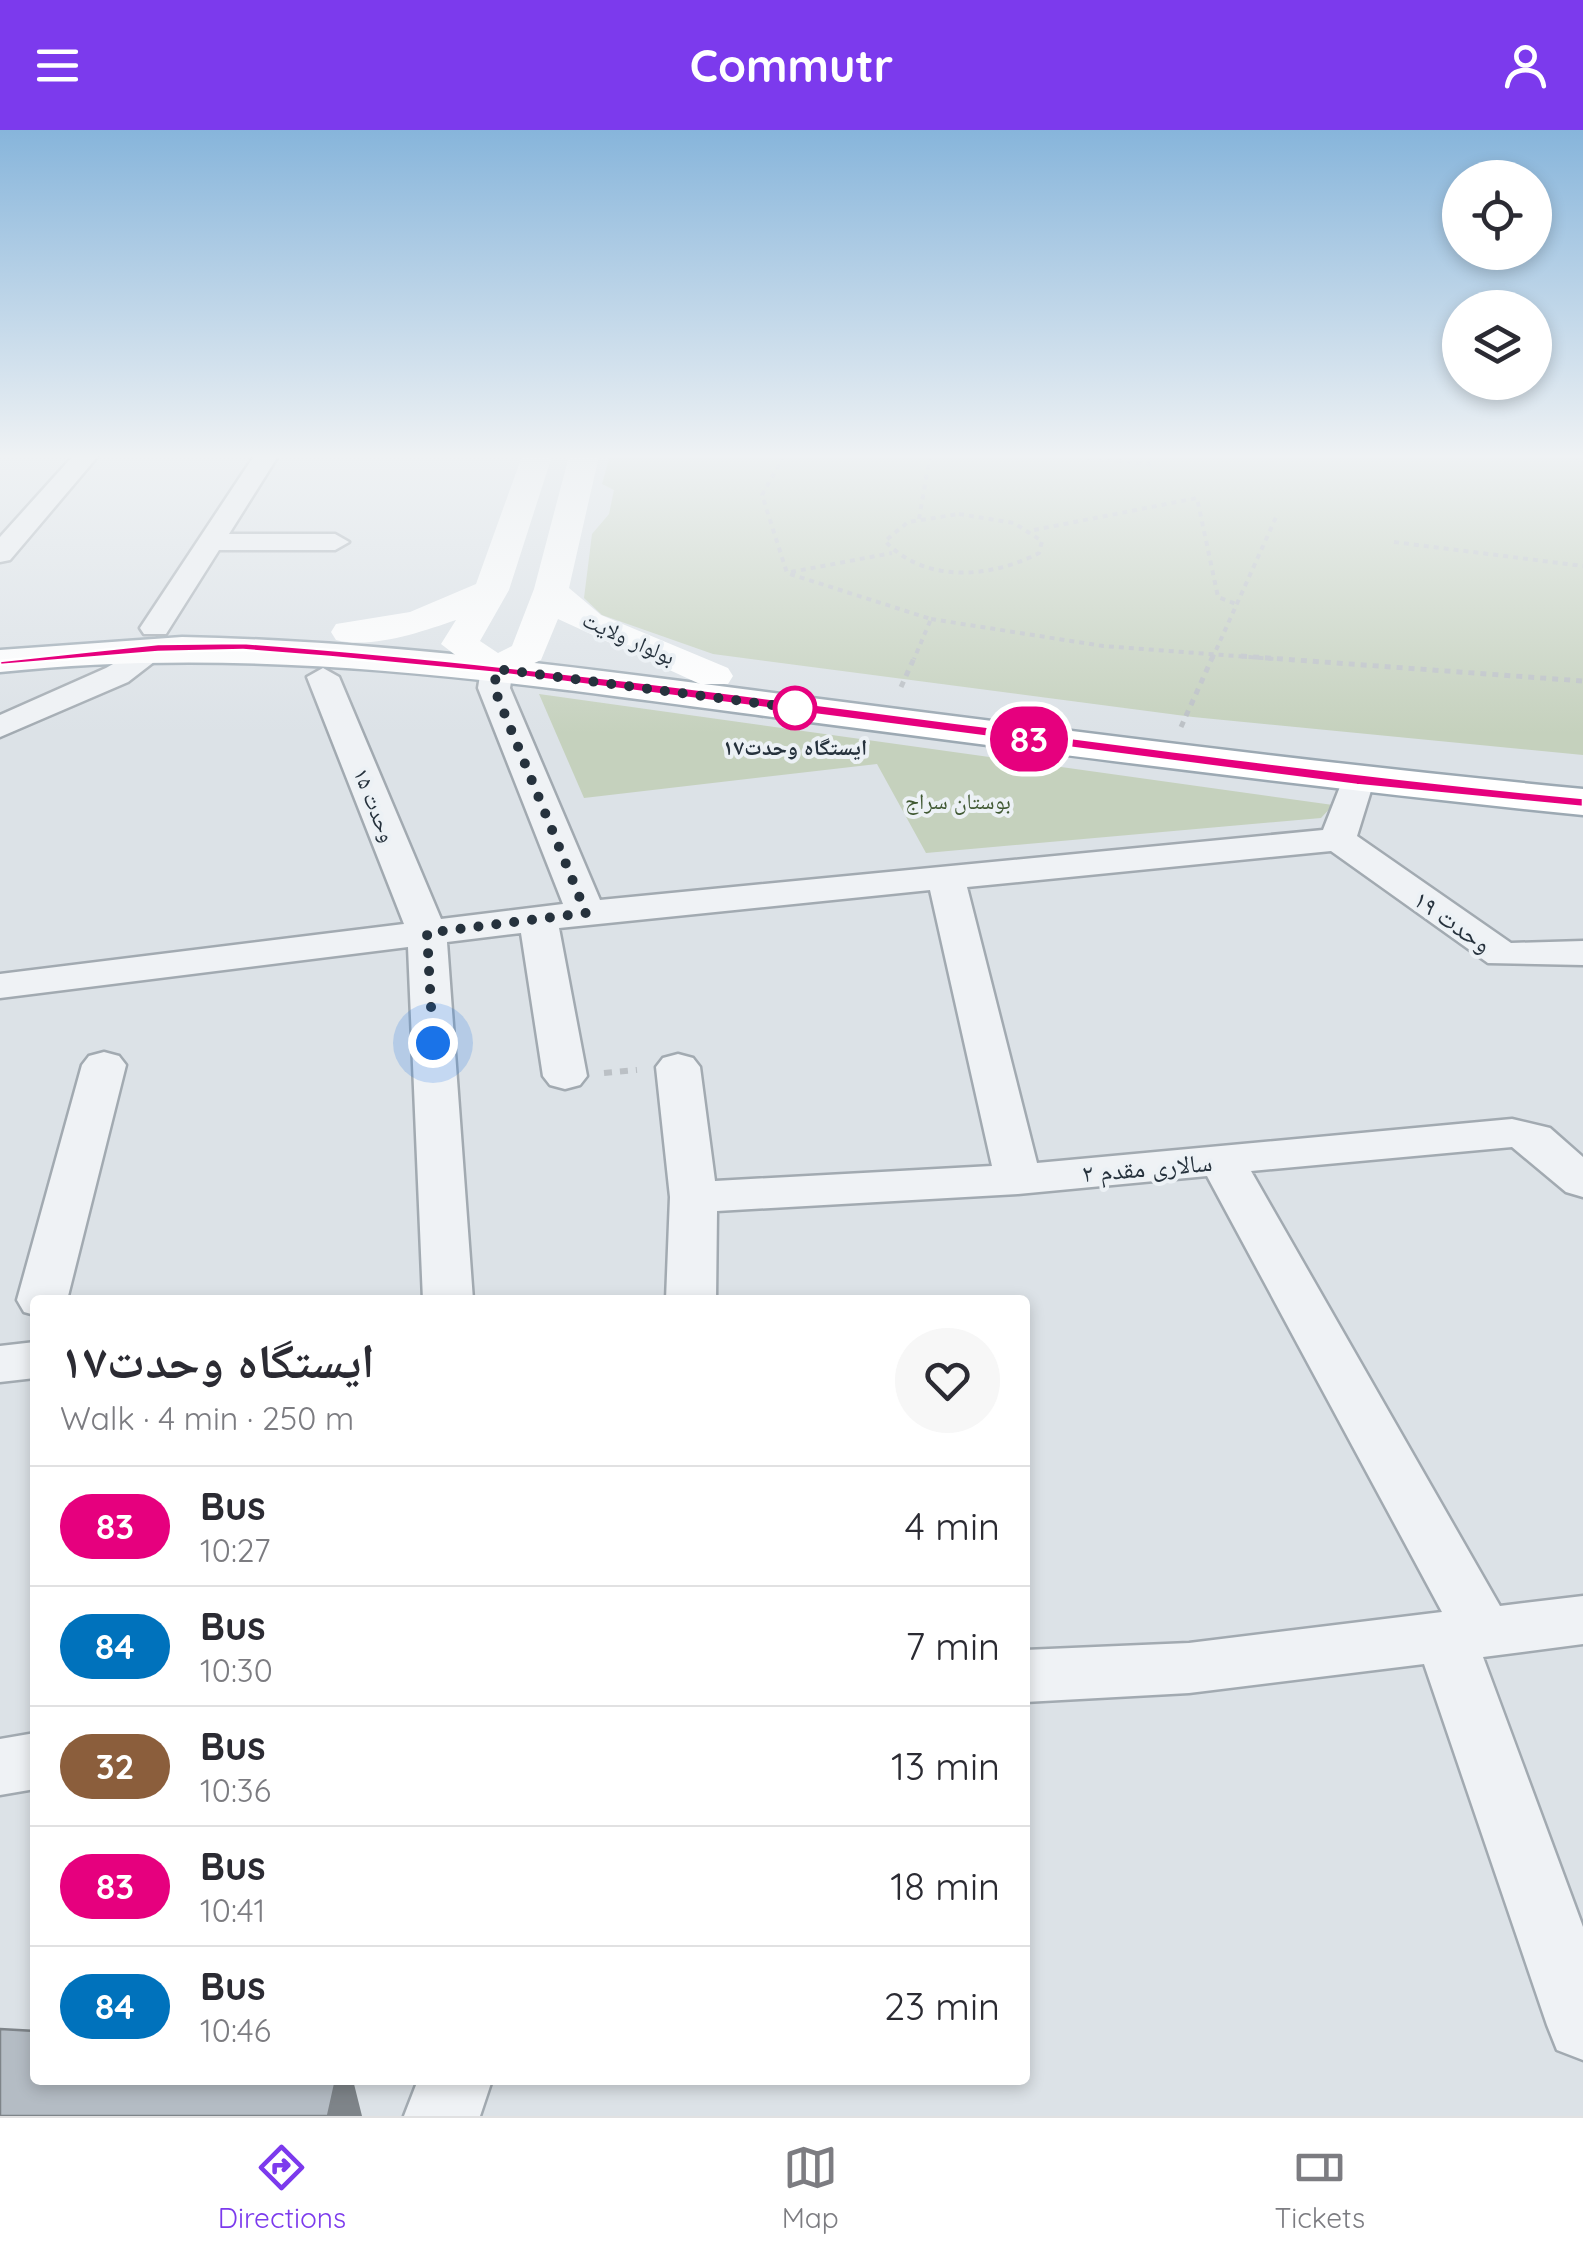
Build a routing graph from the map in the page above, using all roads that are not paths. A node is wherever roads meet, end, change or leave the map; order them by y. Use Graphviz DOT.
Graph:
graph roads {
  1 [pos="208,549"];
  2 [pos="504,549"];
  3 [pos="561,549"];
  4 [pos="551,589"];
  5 [pos="490,590"];
  6 [pos="349,632"];
  7 [pos="0,634"];
  8 [pos="156,638"];
  9 [pos="460,644"];
  10 [pos="0,661"];
  11 [pos="513,661"];
  12 [pos="323,676"];
  13 [pos="714,676"];
  14 [pos="0,727"];
  15 [pos="1583,780"];
  16 [pos="1357,781"];
  17 [pos="1583,802"];
  18 [pos="1338,839"];
  19 [pos="946,878"];
  20 [pos="586,913"];
  21 [pos="538,919"];
  22 [pos="427,933"];
  23 [pos="1583,953"];
  24 [pos="0,986"];
  25 [pos="104,1065"];
  26 [pos="678,1067"];
  27 [pos="565,1076"];
  28 [pos="1222,1161"];
  29 [pos="1018,1179"];
  30 [pos="1583,1182"];
  31 [pos="694,1197"];
  32 [pos="43,1295"];
  33 [pos="448,1295"];
  34 [pos="690,1295"];
  35 [pos="1583,1620"];
  36 [pos="1464,1634"];
  37 [pos="1030,1676"];
  38 [pos="30,1761"];
  39 [pos="0,1767"];
  40 [pos="1583,2024"];
  41 [pos="453,2085"];
  42 [pos="442,2116"];
  1 -- 8 [label="street"];
  2 -- 5 [label="main road"];
  3 -- 4 [label="main road"];
  4 -- 5 [label="main road"];
  4 -- 11 [label="main road"];
  4 -- 13 [label="main road, بولوار ولایت"];
  5 -- 6 [label="main road"];
  5 -- 9 [label="main road"];
  6 -- 8 [label="main road"];
  6 -- 9 [label="main road"];
  7 -- 8 [label="main road"];
  8 -- 10 [label="main road"];
  8 -- 11 [label="main road"];
  8 -- 14 [label="street"];
  9 -- 11 [label="main road"];
  11 -- 13 [label="main road"];
  11 -- 16 [label="main road"];
  11 -- 20 [label="street"];
  12 -- 22 [label="street, وحدت ۱۵"];
  13 -- 15 [label="main road"];
  16 -- 17 [label="main road"];
  16 -- 18 [label="street"];
  18 -- 19 [label="street"];
  18 -- 23 [label="street, وحدت ۱۹"];
  19 -- 20 [label="street"];
  19 -- 29 [label="street"];
  20 -- 21 [label="street"];
  21 -- 22 [label="street"];
  21 -- 27 [label="street"];
  22 -- 24 [label="street"];
  22 -- 33 [label="street, وحدت ۱۵"];
  25 -- 32 [label="street"];
  26 -- 31 [label="street"];
  28 -- 29 [label="street, سالاری مقدم ۲"];
  28 -- 30 [label="street, سالاری مقدم ۲"];
  28 -- 36 [label="street"];
  29 -- 31 [label="street, سالاری مقدم ۲"];
  31 -- 34 [label="street"];
  35 -- 36 [label="street"];
  36 -- 37 [label="street"];
  36 -- 40 [label="street"];
  38 -- 39 [label="street"];
  41 -- 42 [label="street"];
}
